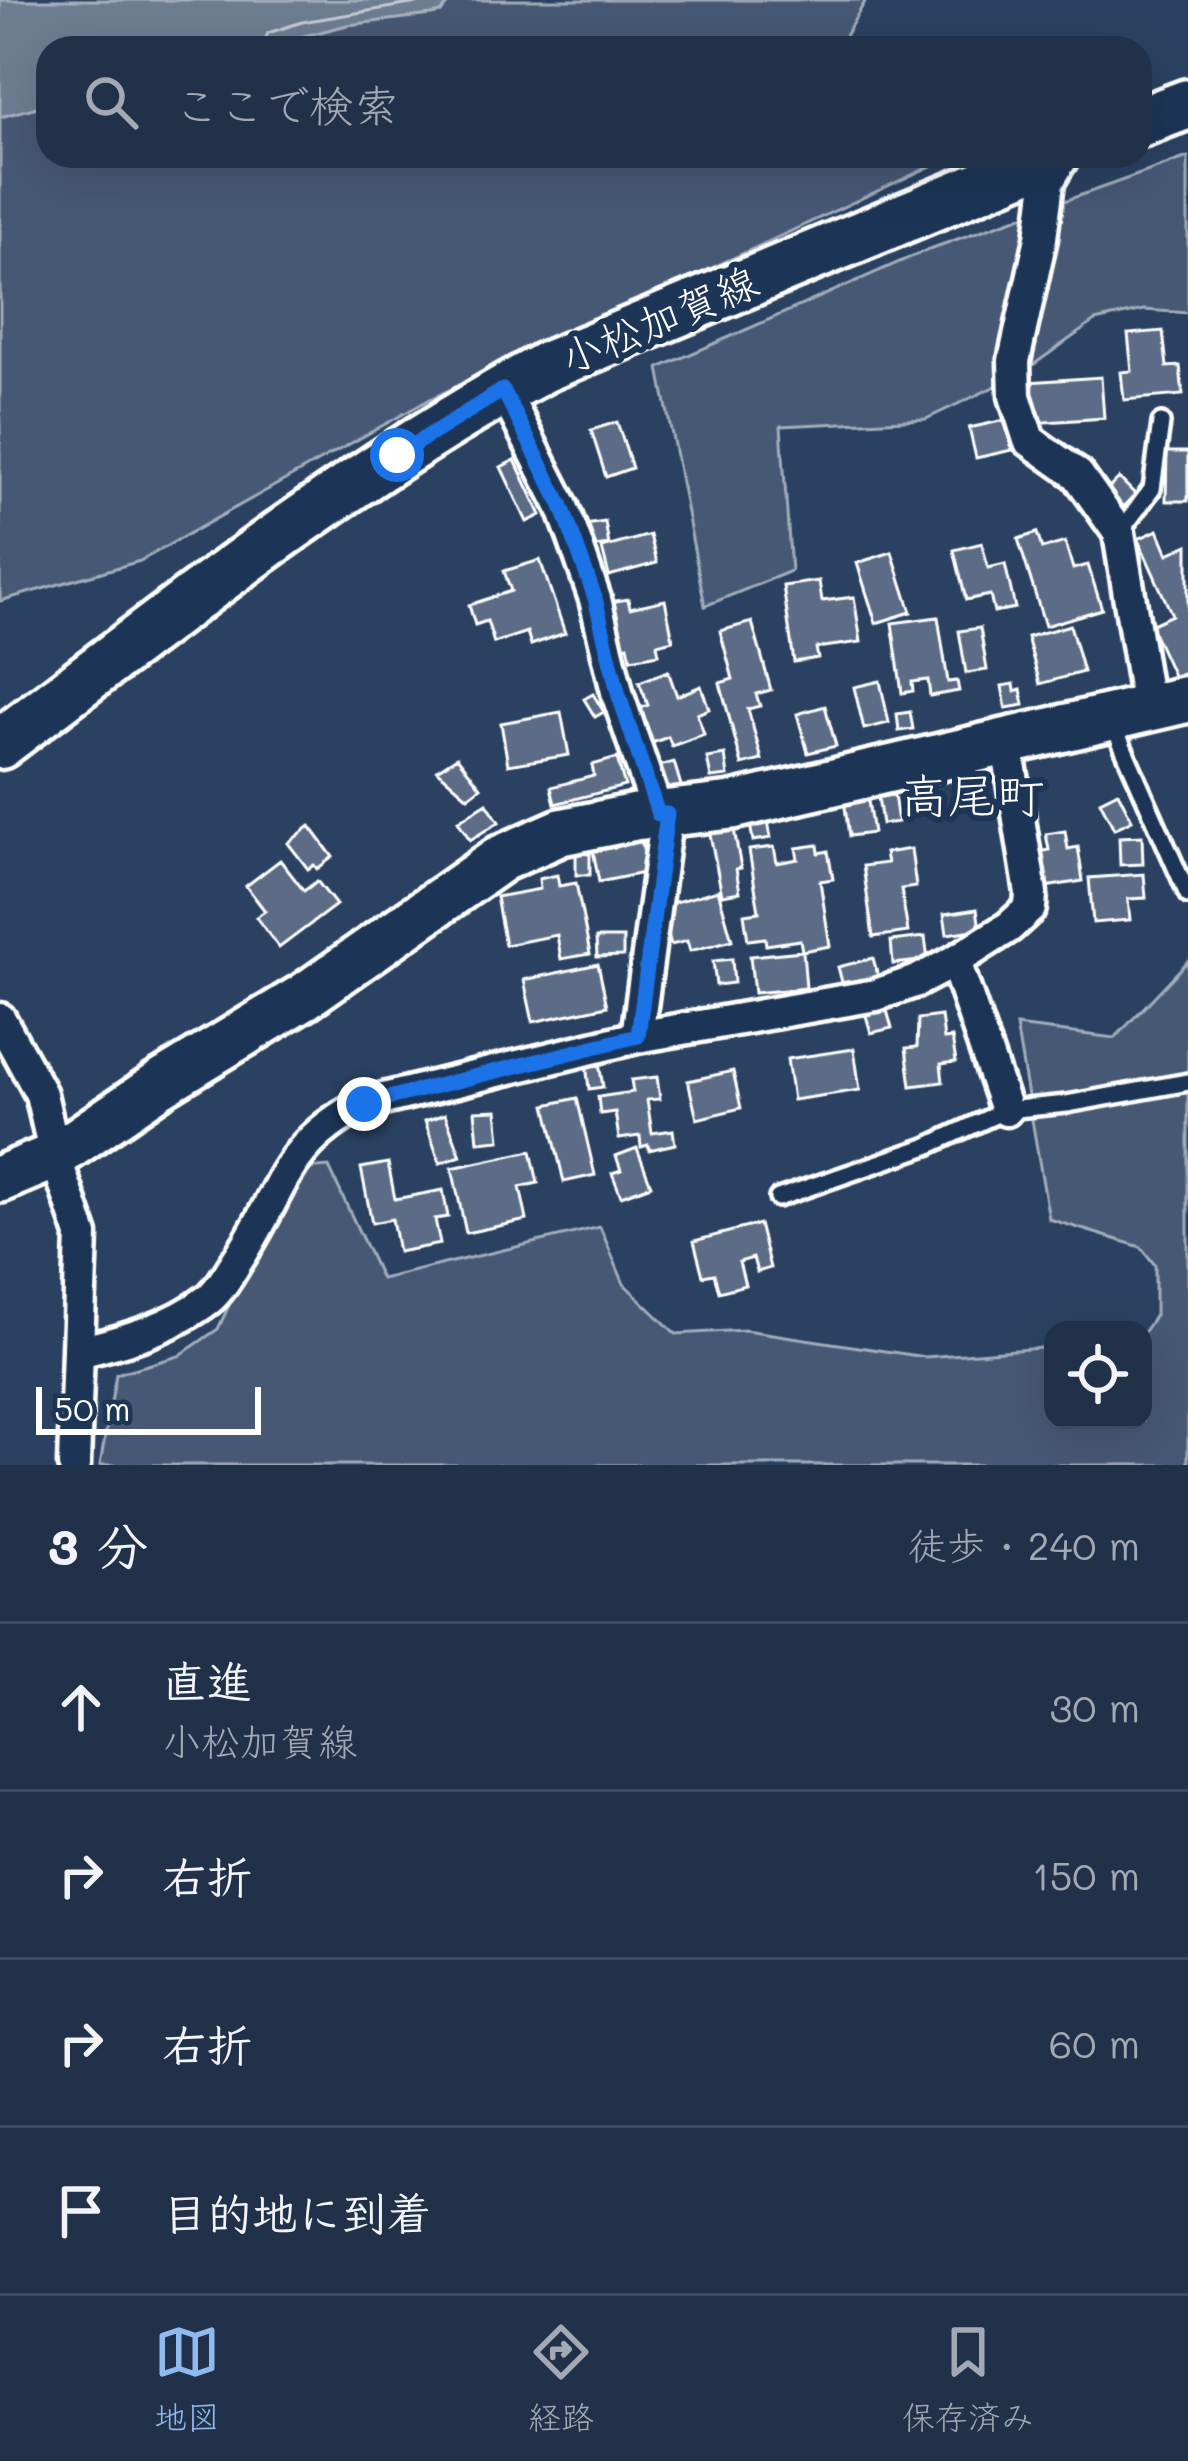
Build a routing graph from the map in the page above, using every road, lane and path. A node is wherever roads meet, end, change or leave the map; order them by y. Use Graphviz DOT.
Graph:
graph roads {
  1 [pos="1188,104"];
  2 [pos="1152,118"];
  3 [pos="1024,168"];
  4 [pos="1056,168"];
  5 [pos="503,390"];
  6 [pos="1161,423"];
  7 [pos="1119,533"];
  8 [pos="1149,710"];
  9 [pos="0,744"];
  10 [pos="1007,745"];
  11 [pos="662,814"];
  12 [pos="1188,895"];
  13 [pos="955,961"];
  14 [pos="0,1018"];
  15 [pos="638,1036"];
  16 [pos="1188,1082"];
  17 [pos="1006,1110"];
  18 [pos="56,1156"];
  19 [pos="0,1179"];
  20 [pos="778,1198"];
  21 [pos="79,1352"];
  22 [pos="74,1465"];
  1 -- 2 [label="main road"];
  3 -- 5 [label="main road, 小松加賀線"];
  4 -- 7 [label="street"];
  5 -- 9 [label="main road, 小松加賀線"];
  5 -- 11 [label="street"];
  6 -- 7 [label="lane"];
  7 -- 8 [label="street"];
  8 -- 10 [label="street"];
  8 -- 12 [label="lane"];
  10 -- 11 [label="street"];
  10 -- 13 [label="street"];
  11 -- 15 [label="street"];
  11 -- 18 [label="street"];
  13 -- 15 [label="street"];
  13 -- 17 [label="street"];
  14 -- 18 [label="street"];
  15 -- 21 [label="street"];
  16 -- 17 [label="lane"];
  17 -- 20 [label="lane"];
  18 -- 19 [label="street"];
  18 -- 21 [label="street"];
  21 -- 22 [label="street"];
}
